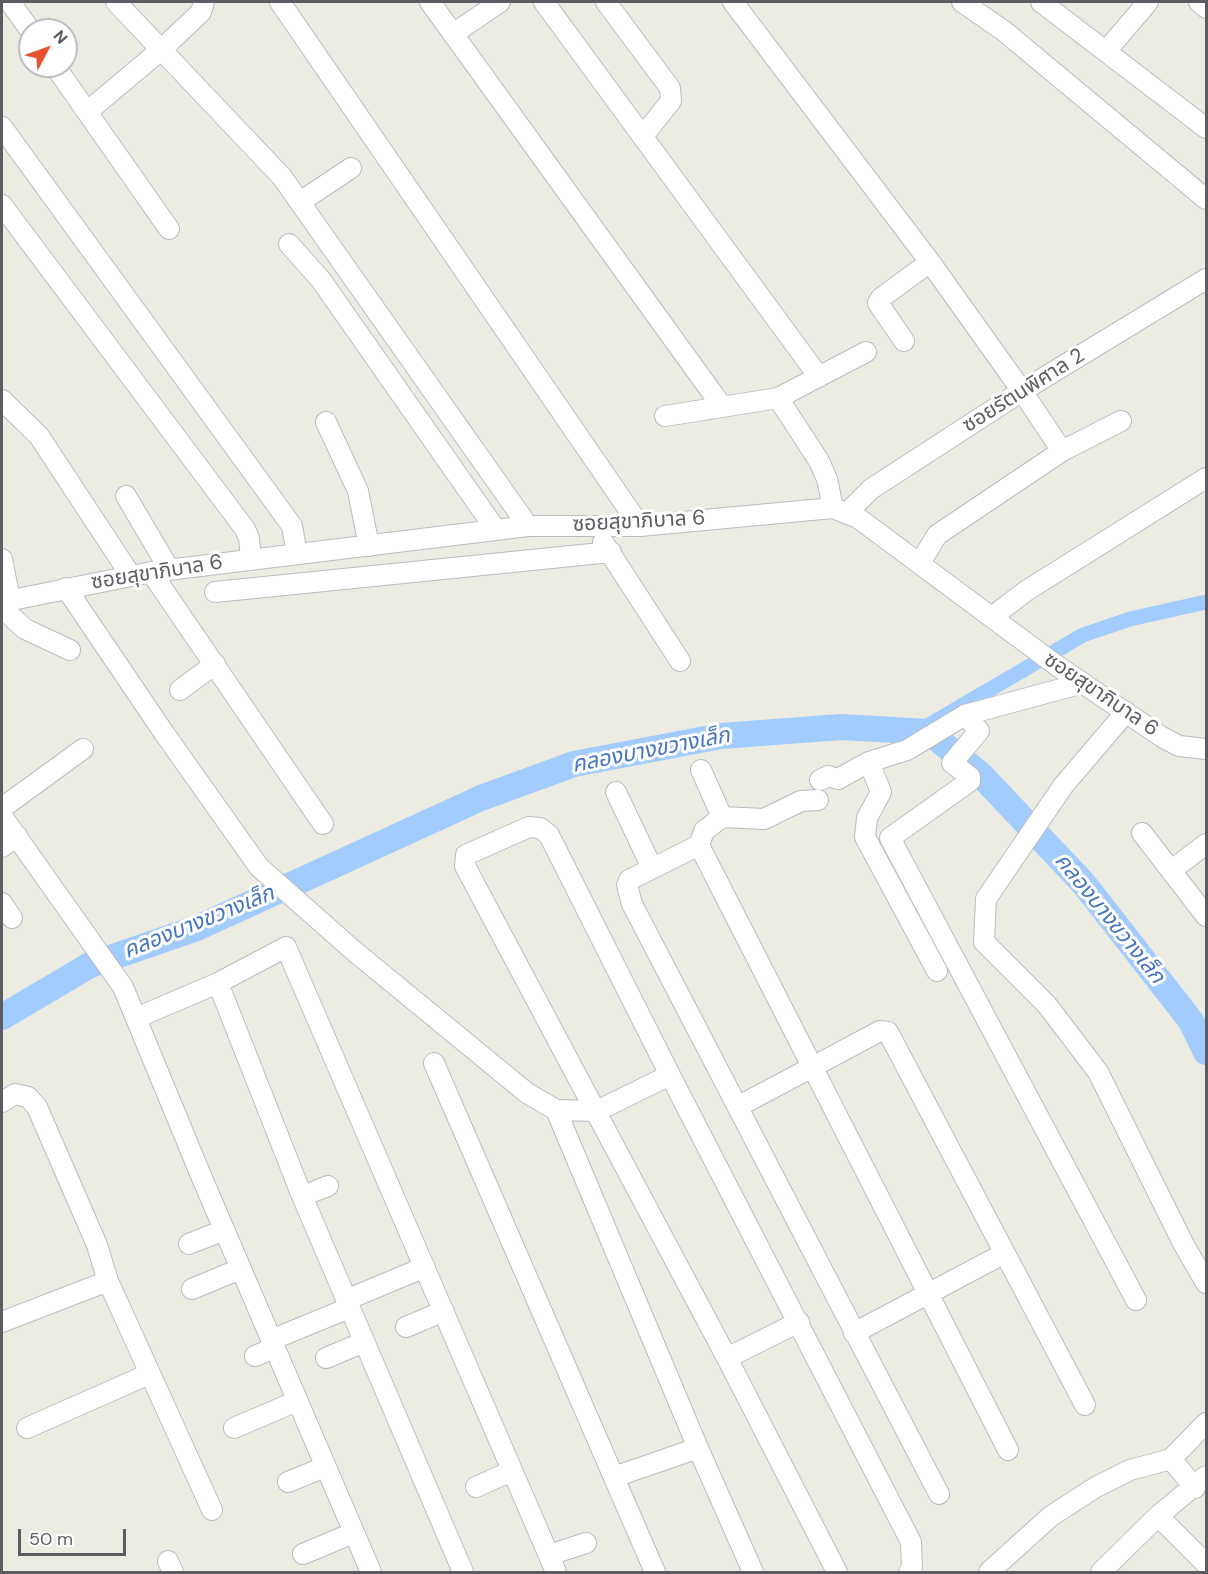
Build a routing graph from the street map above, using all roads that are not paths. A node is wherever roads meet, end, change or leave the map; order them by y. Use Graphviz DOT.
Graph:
graph roads {
  1 [pos="10,2"];
  2 [pos="116,2"];
  3 [pos="204,2"];
  4 [pos="280,2"];
  5 [pos="430,2"];
  6 [pos="500,2"];
  7 [pos="544,2"];
  8 [pos="606,2"];
  9 [pos="733,2"];
  10 [pos="962,2"];
  11 [pos="1041,2"];
  12 [pos="1149,2"];
  13 [pos="1199,2"];
  14 [pos="1206,8"];
  15 [pos="21,18"];
  16 [pos="453,34"];
  17 [pos="162,50"];
  18 [pos="1107,50"];
  19 [pos="63,78"];
  20 [pos="87,112"];
  21 [pos="2,127"];
  22 [pos="1206,128"];
  23 [pos="643,136"];
  24 [pos="351,168"];
  25 [pos="1206,199"];
  26 [pos="300,202"];
  27 [pos="2,205"];
  28 [pos="169,229"];
  29 [pos="289,244"];
  30 [pos="930,262"];
  31 [pos="1206,279"];
  32 [pos="904,341"];
  33 [pos="866,352"];
  34 [pos="819,377"];
  35 [pos="1022,391"];
  36 [pos="778,398"];
  37 [pos="2,400"];
  38 [pos="721,405"];
  39 [pos="665,416"];
  40 [pos="1121,421"];
  41 [pos="326,422"];
  42 [pos="1062,451"];
  43 [pos="1206,478"];
  44 [pos="126,495"];
  45 [pos="840,510"];
  46 [pos="528,526"];
  47 [pos="590,526"];
  48 [pos="640,526"];
  49 [pos="496,530"];
  50 [pos="369,546"];
  51 [pos="610,552"];
  52 [pos="297,554"];
  53 [pos="2,559"];
  54 [pos="251,560"];
  55 [pos="920,563"];
  56 [pos="160,570"];
  57 [pos="131,576"];
  58 [pos="66,588"];
  59 [pos="215,592"];
  60 [pos="4,604"];
  61 [pos="992,617"];
  62 [pos="70,650"];
  63 [pos="680,661"];
  64 [pos="215,664"];
  65 [pos="1078,680"];
  66 [pos="180,690"];
  67 [pos="1126,712"];
  68 [pos="965,715"];
  69 [pos="83,749"];
  70 [pos="1206,749"];
  71 [pos="869,762"];
  72 [pos="701,770"];
  73 [pos="616,792"];
  74 [pos="2,808"];
  75 [pos="2,816"];
  76 [pos="722,817"];
  77 [pos="323,824"];
  78 [pos="1142,832"];
  79 [pos="9,841"];
  80 [pos="1206,844"];
  81 [pos="699,845"];
  82 [pos="652,868"];
  83 [pos="1172,870"];
  84 [pos="1206,916"];
  85 [pos="937,971"];
  86 [pos="218,983"];
  87 [pos="136,1018"];
  88 [pos="434,1063"];
  89 [pos="813,1068"];
  90 [pos="670,1075"];
  91 [pos="2,1101"];
  92 [pos="739,1106"];
  93 [pos="556,1110"];
  94 [pos="597,1111"];
  95 [pos="328,1186"];
  96 [pos="302,1196"];
  97 [pos="224,1230"];
  98 [pos="189,1244"];
  99 [pos="1003,1254"];
  100 [pos="425,1267"];
  101 [pos="240,1269"];
  102 [pos="108,1281"];
  103 [pos="1206,1283"];
  104 [pos="192,1289"];
  105 [pos="929,1293"];
  106 [pos="1136,1300"];
  107 [pos="347,1304"];
  108 [pos="444,1311"];
  109 [pos="2,1322"];
  110 [pos="799,1322"];
  111 [pos="406,1327"];
  112 [pos="854,1333"];
  113 [pos="364,1342"];
  114 [pos="272,1344"];
  115 [pos="255,1356"];
  116 [pos="326,1358"];
  117 [pos="727,1358"];
  118 [pos="149,1374"];
  119 [pos="297,1401"];
  120 [pos="1085,1405"];
  121 [pos="1206,1423"];
  122 [pos="27,1428"];
  123 [pos="234,1428"];
  124 [pos="698,1449"];
  125 [pos="1008,1450"];
  126 [pos="1171,1459"];
  127 [pos="325,1467"];
  128 [pos="513,1471"];
  129 [pos="614,1477"];
  130 [pos="288,1482"];
  131 [pos="1201,1482"];
  132 [pos="476,1487"];
  133 [pos="939,1494"];
  134 [pos="212,1510"];
  135 [pos="1158,1516"];
  136 [pos="353,1533"];
  137 [pos="586,1543"];
  138 [pos="303,1554"];
  139 [pos="552,1564"];
  140 [pos="1206,1564"];
  141 [pos="371,1572"];
  142 [pos="463,1572"];
  143 [pos="655,1572"];
  144 [pos="753,1572"];
  145 [pos="837,1572"];
  146 [pos="909,1572"];
  147 [pos="989,1572"];
  148 [pos="1101,1572"];
  1 -- 15 [label="street"];
  2 -- 17 [label="street"];
  3 -- 17 [label="street"];
  4 -- 48 [label="street"];
  5 -- 16 [label="street"];
  6 -- 16 [label="street"];
  7 -- 23 [label="street"];
  8 -- 23 [label="street"];
  9 -- 30 [label="street"];
  10 -- 25 [label="street"];
  11 -- 18 [label="street"];
  12 -- 18 [label="street"];
  13 -- 14 [label="street"];
  16 -- 38 [label="street"];
  17 -- 20 [label="street"];
  17 -- 26 [label="street"];
  18 -- 22 [label="street"];
  19 -- 20 [label="street"];
  20 -- 28 [label="street"];
  21 -- 52 [label="street"];
  23 -- 34 [label="street"];
  24 -- 26 [label="street"];
  26 -- 46 [label="street"];
  27 -- 54 [label="street"];
  29 -- 49 [label="street"];
  30 -- 32 [label="street"];
  30 -- 35 [label="street"];
  31 -- 35 [label="street, ซอยรัตนพิศาล 2"];
  33 -- 34 [label="street"];
  34 -- 36 [label="street"];
  35 -- 42 [label="street"];
  35 -- 45 [label="street, ซอยรัตนพิศาล 2"];
  36 -- 38 [label="street"];
  36 -- 45 [label="street"];
  37 -- 57 [label="street"];
  38 -- 39 [label="street"];
  40 -- 42 [label="street"];
  41 -- 50 [label="street"];
  42 -- 55 [label="street"];
  43 -- 61 [label="street"];
  44 -- 56 [label="street"];
  45 -- 48 [label="street, ซอยสุขาภิบาล 6"];
  45 -- 55 [label="street, ซอยสุขาภิบาล 6"];
  46 -- 47 [label="street, ซอยสุขาภิบาล 6"];
  46 -- 49 [label="street, ซอยสุขาภิบาล 6"];
  47 -- 48 [label="street, ซอยสุขาภิบาล 6"];
  47 -- 51 [label="street"];
  49 -- 50 [label="street, ซอยสุขาภิบาล 6"];
  50 -- 52 [label="street, ซอยสุขาภิบาล 6"];
  51 -- 59 [label="street"];
  51 -- 63 [label="street"];
  52 -- 54 [label="street, ซอยสุขาภิบาล 6"];
  53 -- 60 [label="street"];
  54 -- 56 [label="street, ซอยสุขาภิบาล 6"];
  55 -- 61 [label="street, ซอยสุขาภิบาล 6"];
  56 -- 57 [label="street, ซอยสุขาภิบาล 6"];
  56 -- 64 [label="street"];
  57 -- 58 [label="street, ซอยสุขาภิบาล 6"];
  58 -- 60 [label="street, ซอยสุขาภิบาล 6"];
  58 -- 93 [label="street"];
  60 -- 62 [label="street"];
  61 -- 65 [label="street, ซอยสุขาภิบาล 6"];
  64 -- 66 [label="street"];
  64 -- 77 [label="street"];
  65 -- 67 [label="street, ซอยสุขาภิบาล 6"];
  65 -- 68 [label="street"];
  67 -- 70 [label="street, ซอยสุขาภิบาล 6"];
  67 -- 103 [label="street"];
  68 -- 71 [label="street"];
  68 -- 106 [label="street"];
  69 -- 74 [label="street"];
  71 -- 76 [label="street"];
  71 -- 85 [label="street"];
  72 -- 76 [label="street"];
  73 -- 82 [label="street"];
  75 -- 79 [label="street"];
  76 -- 81 [label="street"];
  78 -- 83 [label="street"];
  79 -- 87 [label="street"];
  80 -- 83 [label="street"];
  81 -- 82 [label="street"];
  81 -- 89 [label="street"];
  82 -- 92 [label="street"];
  83 -- 84 [label="street"];
  86 -- 87 [label="street"];
  86 -- 96 [label="street"];
  86 -- 100 [label="street"];
  87 -- 97 [label="street"];
  88 -- 129 [label="street"];
  89 -- 92 [label="street"];
  89 -- 99 [label="street"];
  89 -- 105 [label="street"];
  90 -- 94 [label="street"];
  90 -- 94 [label="street"];
  90 -- 110 [label="street"];
  91 -- 102 [label="street"];
  92 -- 112 [label="street"];
  93 -- 94 [label="street"];
  93 -- 124 [label="street"];
  94 -- 117 [label="street"];
  95 -- 96 [label="street"];
  96 -- 107 [label="street"];
  97 -- 98 [label="street"];
  97 -- 101 [label="street"];
  99 -- 105 [label="street"];
  99 -- 120 [label="street"];
  100 -- 107 [label="street"];
  100 -- 108 [label="street"];
  101 -- 104 [label="street"];
  101 -- 114 [label="street"];
  102 -- 109 [label="street"];
  102 -- 118 [label="street"];
  105 -- 112 [label="street"];
  105 -- 125 [label="street"];
  107 -- 113 [label="street"];
  107 -- 114 [label="street"];
  108 -- 111 [label="street"];
  108 -- 128 [label="street"];
  110 -- 117 [label="street"];
  110 -- 146 [label="street"];
  112 -- 133 [label="street"];
  113 -- 116 [label="street"];
  113 -- 142 [label="street"];
  114 -- 115 [label="street"];
  114 -- 119 [label="street"];
  117 -- 145 [label="street"];
  118 -- 122 [label="street"];
  118 -- 134 [label="street"];
  119 -- 123 [label="street"];
  119 -- 127 [label="street"];
  121 -- 126 [label="street"];
  124 -- 129 [label="street"];
  124 -- 144 [label="street"];
  126 -- 131 [label="street"];
  126 -- 147 [label="street"];
  127 -- 130 [label="street"];
  127 -- 136 [label="street"];
  128 -- 132 [label="street"];
  128 -- 139 [label="street"];
  129 -- 143 [label="street"];
  131 -- 135 [label="street"];
  135 -- 140 [label="street"];
  135 -- 148 [label="street"];
  136 -- 138 [label="street"];
  136 -- 141 [label="street"];
  137 -- 139 [label="street"];
}
